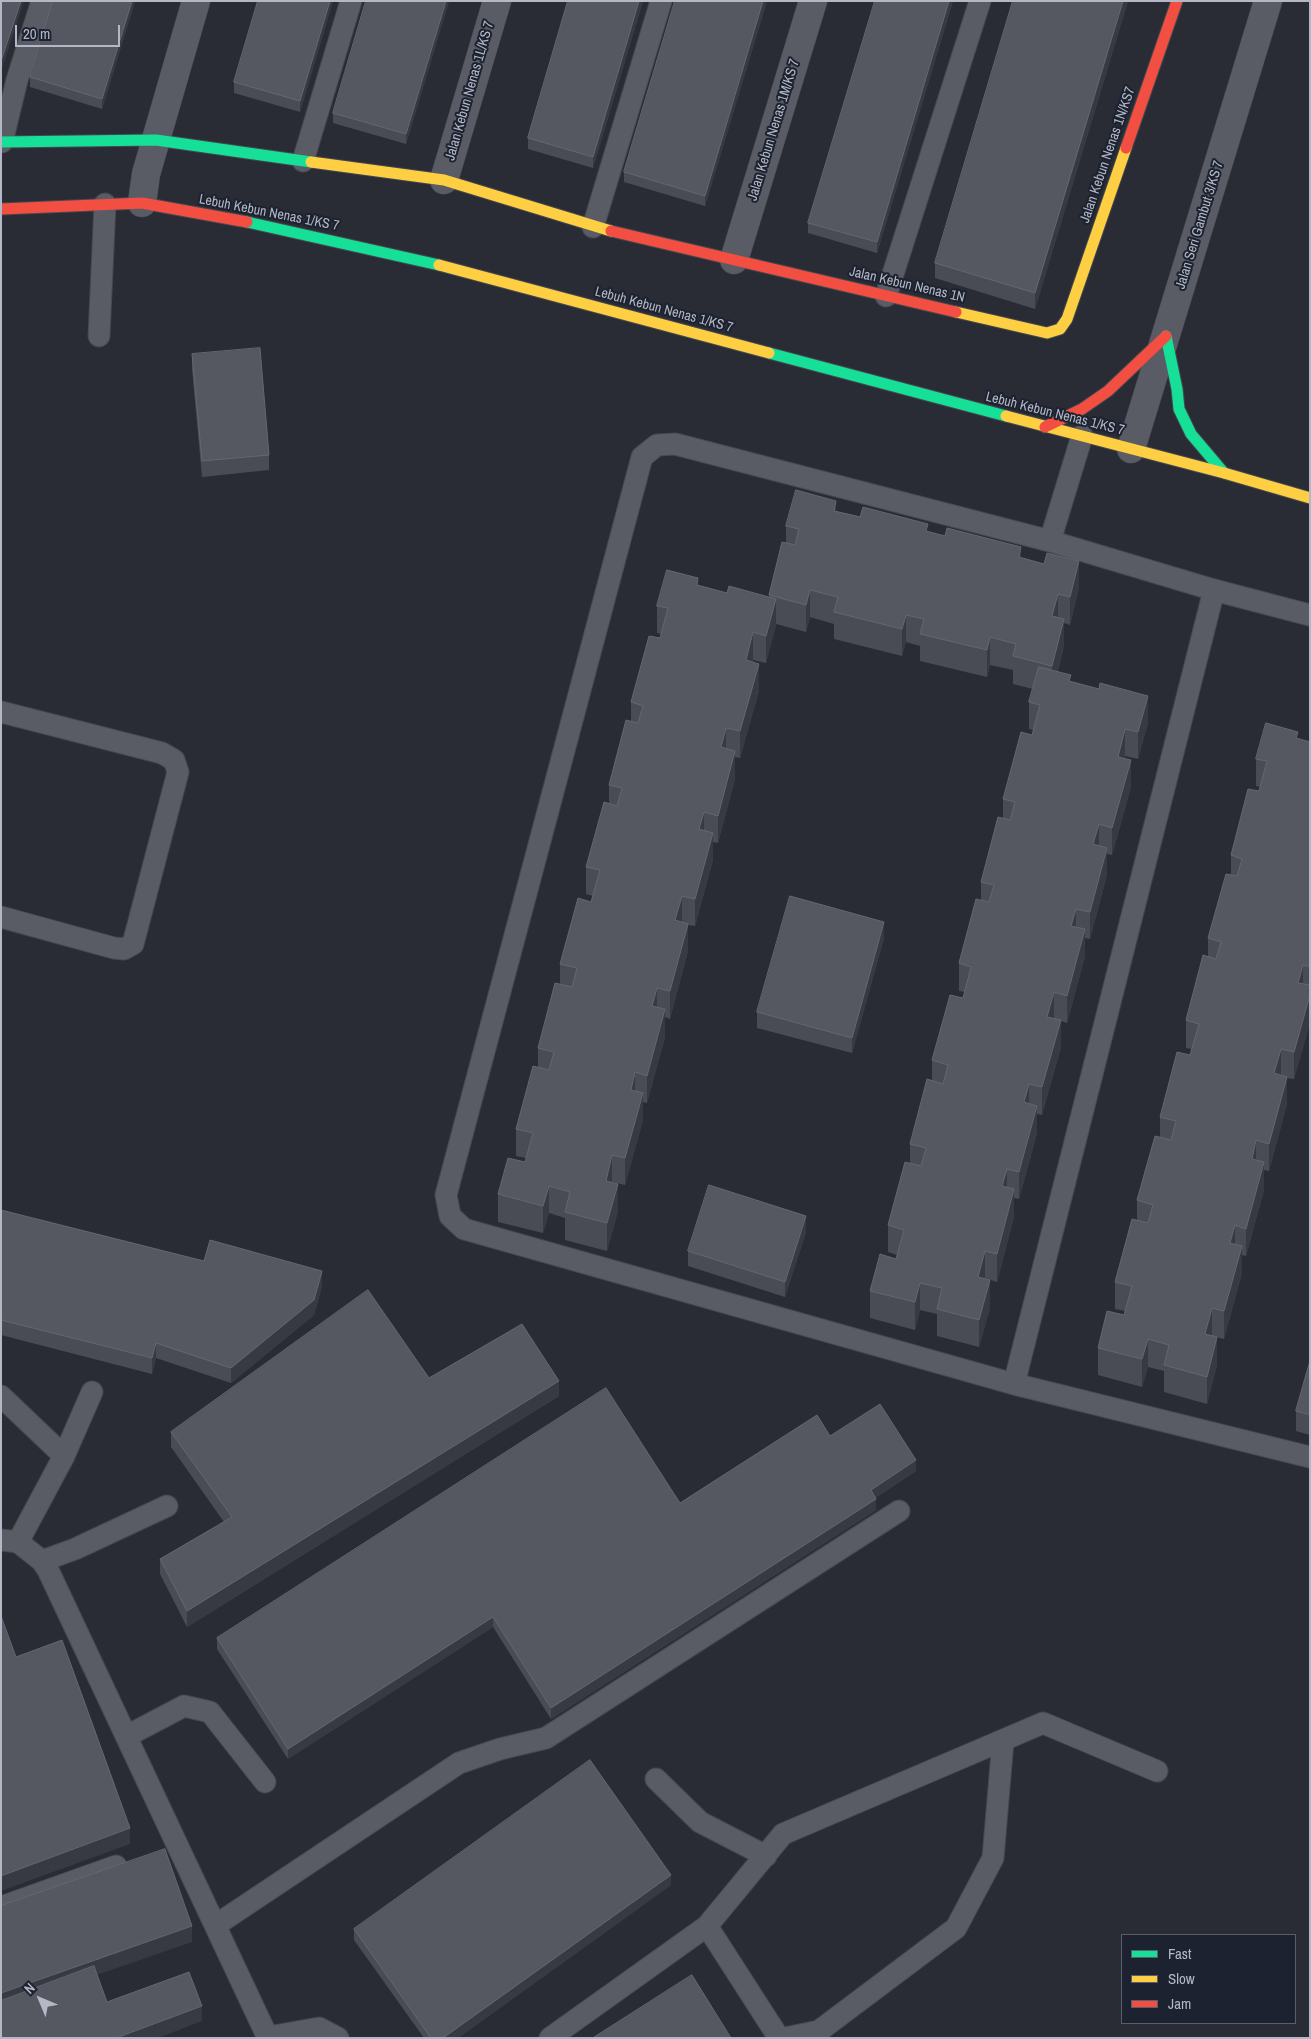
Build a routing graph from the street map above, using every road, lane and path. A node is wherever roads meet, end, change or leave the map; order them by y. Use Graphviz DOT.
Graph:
graph roads {
  1 [pos="42,1"];
  2 [pos="196,1"];
  3 [pos="351,1"];
  4 [pos="497,1"];
  5 [pos="661,1"];
  6 [pos="813,1"];
  7 [pos="980,1"];
  8 [pos="1177,1"];
  9 [pos="1268,1"];
  10 [pos="156,140"];
  11 [pos="2,142"];
  12 [pos="303,161"];
  13 [pos="444,180"];
  14 [pos="142,203"];
  15 [pos="105,204"];
  16 [pos="1,209"];
  17 [pos="593,227"];
  18 [pos="734,260"];
  19 [pos="886,296"];
  20 [pos="1068,319"];
  21 [pos="100,336"];
  22 [pos="1166,336"];
  23 [pos="1044,427"];
  24 [pos="1082,436"];
  25 [pos="1131,448"];
  26 [pos="1224,472"];
  27 [pos="1310,498"];
  28 [pos="1050,541"];
  29 [pos="1214,590"];
  30 [pos="1310,615"];
  31 [pos="1,712"];
  32 [pos="1,918"];
  33 [pos="1014,1384"];
  34 [pos="92,1392"];
  35 [pos="1,1396"];
  36 [pos="64,1456"];
  37 [pos="1310,1457"];
  38 [pos="167,1506"];
  39 [pos="899,1511"];
  40 [pos="10,1541"];
  41 [pos="42,1561"];
  42 [pos="128,1736"];
  43 [pos="1003,1741"];
  44 [pos="1157,1770"];
  45 [pos="656,1779"];
  46 [pos="264,1782"];
  47 [pos="766,1856"];
  48 [pos="116,1866"];
  49 [pos="1,1907"];
  50 [pos="216,1925"];
  51 [pos="707,1926"];
  52 [pos="268,2037"];
  53 [pos="338,2038"];
  54 [pos="550,2038"];
  55 [pos="779,2038"];
  56 [pos="785,2038"];
  1 -- 11 [label="lane"];
  2 -- 10 [label="street"];
  3 -- 12 [label="lane"];
  4 -- 13 [label="street, Jalan Kebun Nenas 1L/KS 7"];
  5 -- 17 [label="lane"];
  6 -- 18 [label="street, Jalan Kebun Nenas 1M/KS 7"];
  7 -- 19 [label="lane"];
  8 -- 20 [label="street, Jalan Kebun Nenas 1N/KS7"];
  9 -- 22 [label="street, Jalan Seri Gambut 3/KS 7"];
  10 -- 11 [label="street, Jalan Kebun Nenas 1N"];
  10 -- 12 [label="street, Jalan Kebun Nenas 1N"];
  10 -- 14 [label="street"];
  12 -- 13 [label="street, Jalan Kebun Nenas 1N"];
  13 -- 17 [label="street, Jalan Kebun Nenas 1N"];
  14 -- 15 [label="street, Lebuh Kebun Nenas 1/KS 7"];
  14 -- 23 [label="street, Lebuh Kebun Nenas 1/KS 7"];
  15 -- 16 [label="street, Lebuh Kebun Nenas 1/KS 7"];
  15 -- 21 [label="lane"];
  17 -- 18 [label="street, Jalan Kebun Nenas 1N"];
  18 -- 19 [label="street, Jalan Kebun Nenas 1N"];
  19 -- 20 [label="street, Jalan Kebun Nenas 1N"];
  22 -- 23 [label="street"];
  22 -- 25 [label="street, Jalan Seri Gambut 3/KS 7"];
  22 -- 26 [label="street"];
  23 -- 24 [label="street, Lebuh Kebun Nenas 1/KS 7"];
  24 -- 25 [label="street, Lebuh Kebun Nenas 1/KS 7"];
  24 -- 28 [label="lane"];
  25 -- 26 [label="street, Lebuh Kebun Nenas 1/KS 7"];
  26 -- 27 [label="street, Lebuh Kebun Nenas 1/KS 7"];
  28 -- 29 [label="lane"];
  28 -- 33 [label="lane"];
  29 -- 30 [label="lane"];
  29 -- 33 [label="lane"];
  31 -- 32 [label="lane"];
  33 -- 37 [label="lane"];
  34 -- 36 [label="lane"];
  35 -- 36 [label="lane"];
  36 -- 40 [label="lane"];
  38 -- 41 [label="lane"];
  39 -- 50 [label="lane"];
  40 -- 41 [label="lane"];
  41 -- 42 [label="lane"];
  42 -- 46 [label="lane"];
  42 -- 50 [label="lane"];
  43 -- 44 [label="lane"];
  43 -- 47 [label="lane"];
  43 -- 56 [label="lane"];
  45 -- 47 [label="lane"];
  47 -- 51 [label="lane"];
  48 -- 49 [label="lane"];
  50 -- 52 [label="lane"];
  51 -- 54 [label="lane"];
  51 -- 55 [label="lane"];
  52 -- 53 [label="lane"];
}
